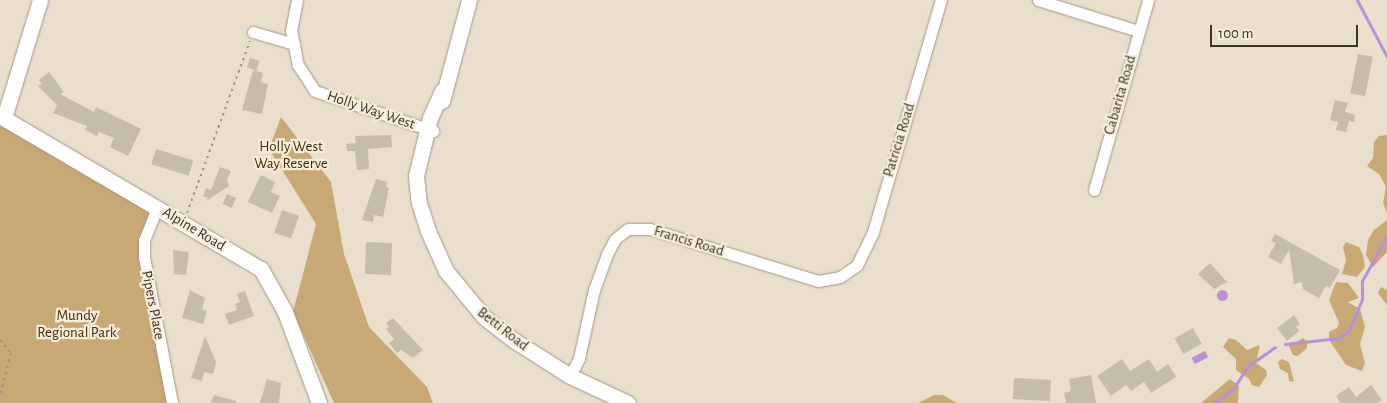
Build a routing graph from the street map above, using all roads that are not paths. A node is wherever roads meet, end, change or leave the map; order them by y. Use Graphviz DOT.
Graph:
graph roads {
  1 [pos="40,0"];
  2 [pos="297,0"];
  3 [pos="469,0"];
  4 [pos="941,0"];
  5 [pos="1038,0"];
  6 [pos="1148,0"];
  7 [pos="1138,31"];
  8 [pos="253,32"];
  9 [pos="294,44"];
  10 [pos="2,117"];
  11 [pos="430,130"];
  12 [pos="1094,190"];
  13 [pos="157,208"];
  14 [pos="846,274"];
  15 [pos="570,376"];
  16 [pos="172,403"];
  17 [pos="319,403"];
  18 [pos="628,403"];
  1 -- 10 [label="street"];
  2 -- 9 [label="street, Holly Way West"];
  3 -- 11 [label="street, Betti Road"];
  4 -- 14 [label="street, Patricia Road"];
  5 -- 7 [label="street"];
  6 -- 7 [label="street, Cabarita Road"];
  7 -- 12 [label="street, Cabarita Road"];
  8 -- 9 [label="street"];
  9 -- 11 [label="street, Holly Way West"];
  10 -- 13 [label="street, Alpine Road"];
  11 -- 15 [label="street, Betti Road"];
  13 -- 16 [label="street, Pipers Place"];
  13 -- 17 [label="street, Alpine Road"];
  14 -- 15 [label="street, Francis Road"];
  15 -- 18 [label="street, Betti Road"];
}
